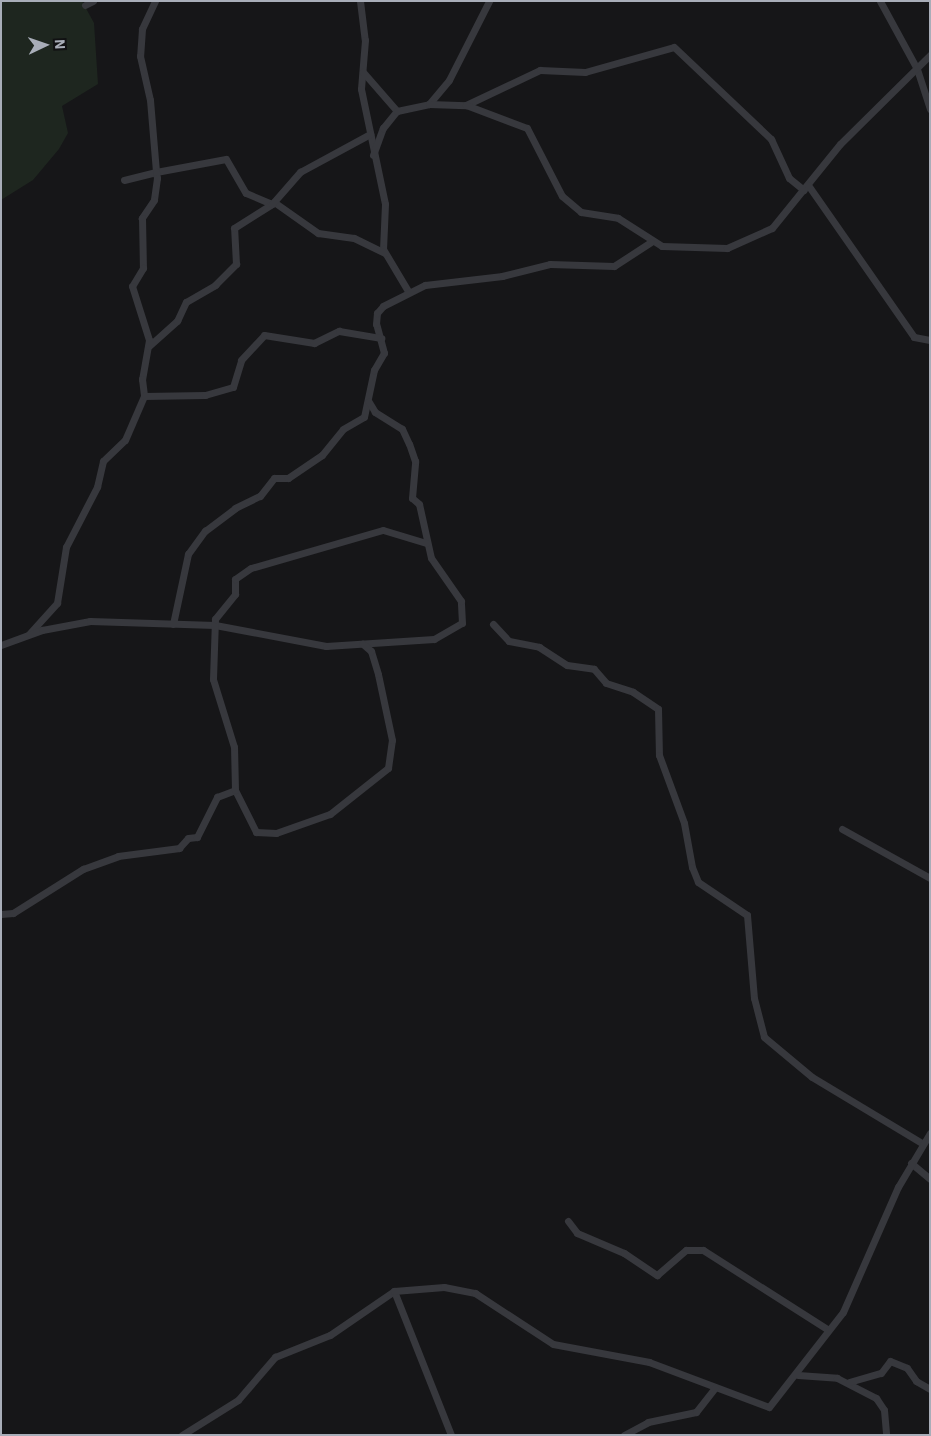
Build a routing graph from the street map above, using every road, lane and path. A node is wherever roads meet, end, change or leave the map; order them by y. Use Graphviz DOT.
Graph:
graph roads {
  1 [pos="93,1"];
  2 [pos="155,1"];
  3 [pos="360,1"];
  4 [pos="489,1"];
  5 [pos="880,1"];
  6 [pos="84,5"];
  7 [pos="930,55"];
  8 [pos="917,69"];
  9 [pos="363,72"];
  10 [pos="429,104"];
  11 [pos="466,104"];
  12 [pos="930,109"];
  13 [pos="397,111"];
  14 [pos="370,134"];
  15 [pos="373,155"];
  16 [pos="156,172"];
  17 [pos="124,180"];
  18 [pos="806,187"];
  19 [pos="273,203"];
  20 [pos="651,242"];
  21 [pos="385,253"];
  22 [pos="408,291"];
  23 [pos="381,338"];
  24 [pos="930,340"];
  25 [pos="149,346"];
  26 [pos="144,396"];
  27 [pos="369,402"];
  28 [pos="426,542"];
  29 [pos="173,624"];
  30 [pos="492,624"];
  31 [pos="215,625"];
  32 [pos="27,636"];
  33 [pos="363,644"];
  34 [pos="1,645"];
  35 [pos="235,790"];
  36 [pos="842,829"];
  37 [pos="930,878"];
  38 [pos="1,914"];
  39 [pos="930,1133"];
  40 [pos="922,1144"];
  41 [pos="911,1163"];
  42 [pos="930,1179"];
  43 [pos="568,1221"];
  44 [pos="394,1292"];
  45 [pos="826,1329"];
  46 [pos="798,1375"];
  47 [pos="849,1382"];
  48 [pos="715,1388"];
  49 [pos="930,1389"];
  50 [pos="182,1435"];
  51 [pos="451,1435"];
  52 [pos="624,1435"];
  53 [pos="886,1435"];
  1 -- 6 [label="street"];
  2 -- 16 [label="street"];
  3 -- 9 [label="street"];
  4 -- 10 [label="street"];
  5 -- 8 [label="street"];
  7 -- 8 [label="street"];
  8 -- 12 [label="street"];
  8 -- 18 [label="street"];
  9 -- 13 [label="street"];
  9 -- 14 [label="street"];
  10 -- 11 [label="street"];
  10 -- 13 [label="street"];
  11 -- 18 [label="street"];
  11 -- 20 [label="street"];
  13 -- 15 [label="street"];
  14 -- 15 [label="street"];
  14 -- 19 [label="street"];
  15 -- 21 [label="street"];
  16 -- 17 [label="street"];
  16 -- 19 [label="street"];
  16 -- 25 [label="street"];
  18 -- 20 [label="street"];
  18 -- 24 [label="street"];
  19 -- 21 [label="street"];
  19 -- 25 [label="street"];
  20 -- 22 [label="street"];
  21 -- 22 [label="street"];
  22 -- 23 [label="street"];
  23 -- 26 [label="street"];
  23 -- 27 [label="street"];
  25 -- 26 [label="street"];
  26 -- 32 [label="street"];
  27 -- 28 [label="street"];
  27 -- 29 [label="street"];
  28 -- 31 [label="street"];
  28 -- 33 [label="street"];
  29 -- 31 [label="street"];
  29 -- 32 [label="street"];
  30 -- 40 [label="street"];
  31 -- 33 [label="street"];
  31 -- 35 [label="street"];
  32 -- 34 [label="street"];
  33 -- 35 [label="street"];
  35 -- 38 [label="street"];
  36 -- 37 [label="street"];
  39 -- 40 [label="street"];
  40 -- 41 [label="street"];
  41 -- 42 [label="street"];
  41 -- 45 [label="street"];
  43 -- 45 [label="street"];
  44 -- 48 [label="street"];
  44 -- 50 [label="street"];
  44 -- 51 [label="street"];
  45 -- 46 [label="street"];
  46 -- 47 [label="street"];
  46 -- 48 [label="street"];
  47 -- 49 [label="street"];
  47 -- 53 [label="street"];
  48 -- 52 [label="street"];
}
